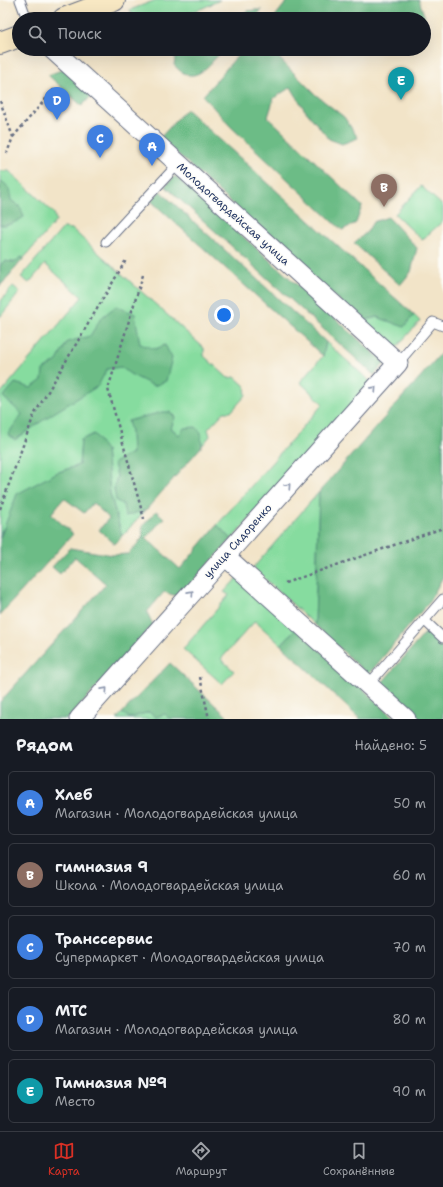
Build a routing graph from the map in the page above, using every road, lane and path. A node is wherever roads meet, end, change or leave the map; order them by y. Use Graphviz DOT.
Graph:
graph roads {
  1 [pos="20,0"];
  2 [pos="114,0"];
  3 [pos="24,12"];
  4 [pos="82,12"];
  5 [pos="12,39"];
  6 [pos="0,43"];
  7 [pos="60,56"];
  8 [pos="56,87"];
  9 [pos="0,101"];
  10 [pos="13,137"];
  11 [pos="7,153"];
  12 [pos="178,164"];
  13 [pos="106,242"];
  14 [pos="126,260"];
  15 [pos="143,275"];
  16 [pos="443,326"];
  17 [pos="398,363"];
  18 [pos="0,510"];
  19 [pos="144,519"];
  20 [pos="443,528"];
  21 [pos="225,556"];
  22 [pos="264,591"];
  23 [pos="443,599"];
  24 [pos="424,620"];
  25 [pos="443,638"];
  26 [pos="200,677"];
  27 [pos="368,685"];
  28 [pos="79,719"];
  29 [pos="209,719"];
  30 [pos="406,719"];
  1 -- 3 [label="lane"];
  2 -- 4 [label="street"];
  5 -- 6 [label="street"];
  7 -- 12 [label="street, Молодогвардейская улица"];
  8 -- 10 [label="path"];
  9 -- 10 [label="path"];
  10 -- 11 [label="path"];
  12 -- 13 [label="lane"];
  12 -- 17 [label="street, Молодогвардейская улица"];
  14 -- 18 [label="path"];
  15 -- 19 [label="path"];
  16 -- 17 [label="lane"];
  21 -- 17 [label="street, улица Сидоренко, one-way"];
  20 -- 22 [label="path"];
  21 -- 22 [label="street"];
  28 -- 21 [label="street, улица Сидоренко, one-way"];
  22 -- 27 [label="street"];
  23 -- 24 [label="lane"];
  24 -- 25 [label="lane"];
  24 -- 27 [label="lane"];
  26 -- 29 [label="path"];
  27 -- 30 [label="street"];
}
